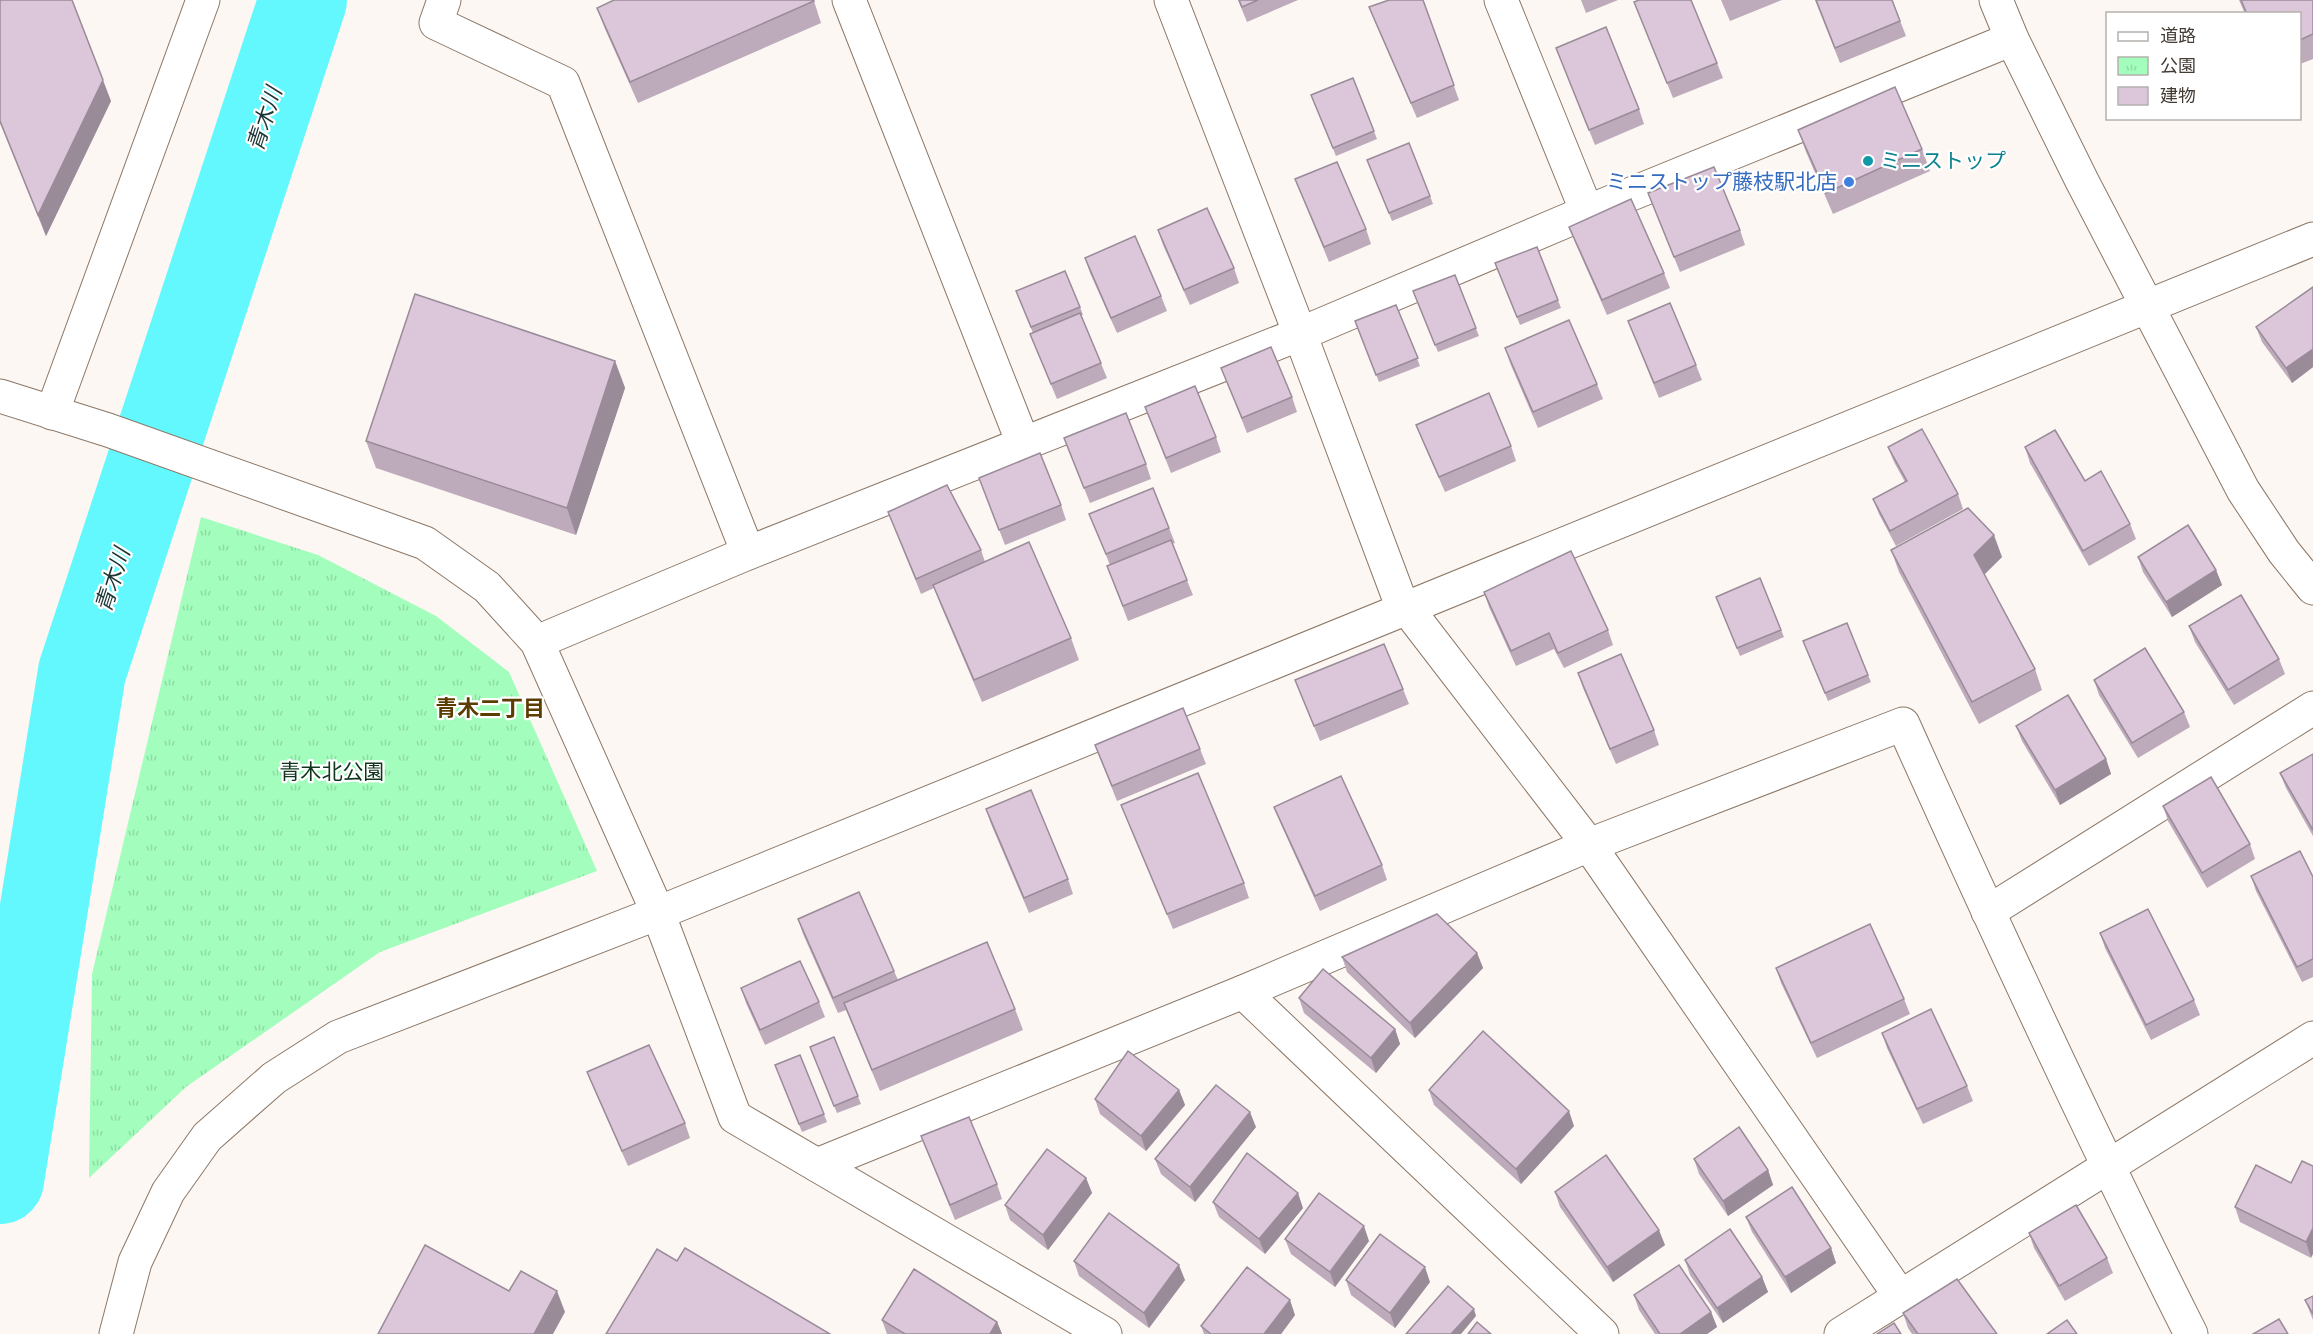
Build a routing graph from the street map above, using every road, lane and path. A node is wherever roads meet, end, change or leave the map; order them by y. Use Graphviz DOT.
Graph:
graph roads {
  1 [pos="203,0"];
  2 [pos="444,0"];
  3 [pos="849,0"];
  4 [pos="1171,0"];
  5 [pos="1501,0"];
  6 [pos="1996,0"];
  7 [pos="2012,39"];
  8 [pos="1587,212"];
  9 [pos="2313,239"];
  10 [pos="2149,307"];
  11 [pos="1300,334"];
  12 [pos="0,396"];
  13 [pos="52,413"];
  14 [pos="1023,443"];
  15 [pos="748,553"];
  16 [pos="2313,588"];
  17 [pos="1407,609"];
  18 [pos="537,642"];
  19 [pos="2313,708"];
  20 [pos="1588,845"];
  21 [pos="1988,912"];
  22 [pos="658,913"];
  23 [pos="1243,992"];
  24 [pos="2313,1038"];
  25 [pos="817,1165"];
  26 [pos="2108,1168"];
  27 [pos="1900,1296"];
  28 [pos="116,1334"];
  29 [pos="1105,1334"];
  30 [pos="1602,1334"];
  31 [pos="1841,1334"];
  32 [pos="2191,1334"];
  1 -- 13 [label="street"];
  2 -- 15 [label="street"];
  3 -- 14 [label="street"];
  4 -- 11 [label="street"];
  5 -- 8 [label="street"];
  6 -- 7 [label="street"];
  7 -- 8 [label="street"];
  7 -- 10 [label="street"];
  8 -- 11 [label="street"];
  9 -- 10 [label="street"];
  10 -- 16 [label="street"];
  10 -- 17 [label="street"];
  11 -- 14 [label="street"];
  11 -- 17 [label="street"];
  12 -- 13 [label="street"];
  13 -- 18 [label="street"];
  14 -- 15 [label="street"];
  15 -- 18 [label="street"];
  17 -- 20 [label="street"];
  17 -- 22 [label="street"];
  18 -- 22 [label="street"];
  19 -- 21 [label="street"];
  20 -- 21 [label="street"];
  20 -- 23 [label="street"];
  20 -- 27 [label="street"];
  21 -- 26 [label="street"];
  22 -- 25 [label="street"];
  22 -- 28 [label="street"];
  23 -- 25 [label="street"];
  23 -- 30 [label="street"];
  24 -- 26 [label="street"];
  25 -- 29 [label="street"];
  26 -- 27 [label="street"];
  26 -- 32 [label="street"];
  27 -- 31 [label="street"];
}
